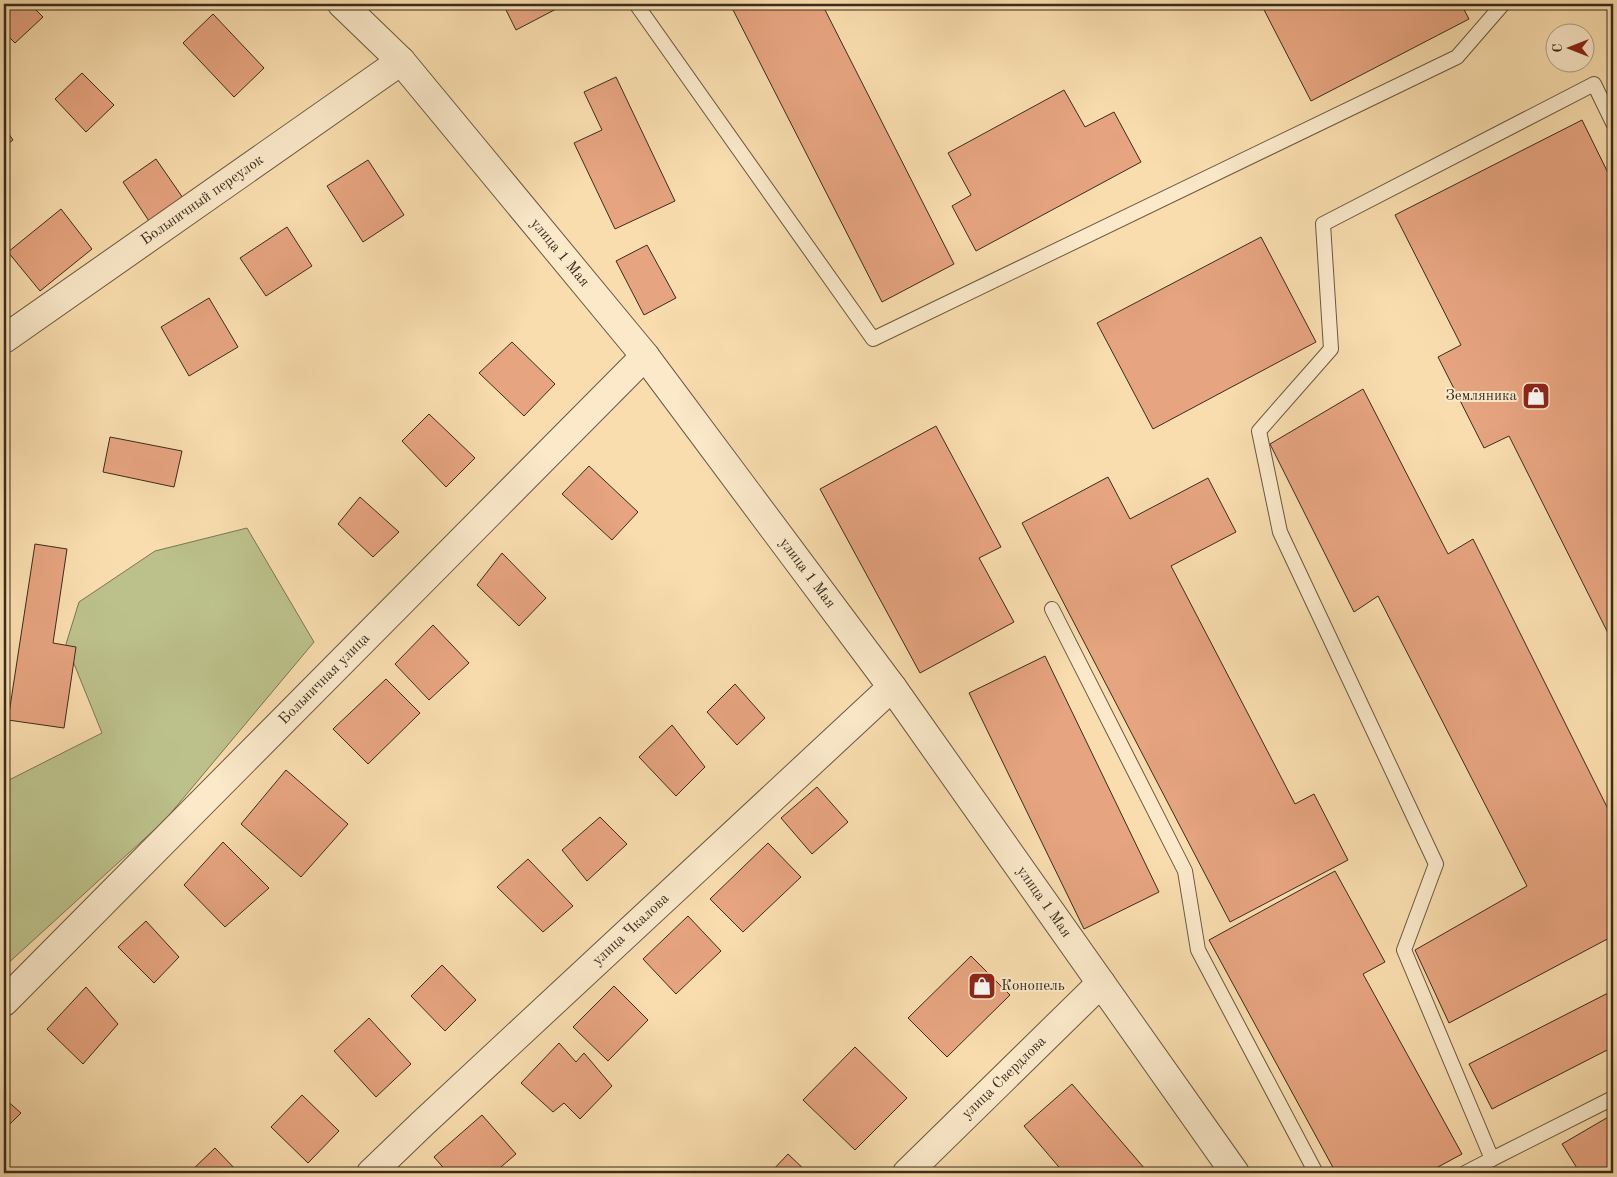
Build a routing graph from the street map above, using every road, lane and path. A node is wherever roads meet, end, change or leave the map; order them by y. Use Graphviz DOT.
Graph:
graph roads {
  1 [pos="342,4"];
  2 [pos="636,4"];
  3 [pos="1503,4"];
  4 [pos="401,61"];
  5 [pos="1613,123"];
  6 [pos="4,339"];
  7 [pos="645,356"];
  8 [pos="1052,609"];
  9 [pos="892,687"];
  10 [pos="1101,983"];
  11 [pos="4,1002"];
  12 [pos="1613,1098"];
  13 [pos="1492,1158"];
  14 [pos="1228,1170"];
  15 [pos="371,1173"];
  16 [pos="907,1173"];
  17 [pos="1316,1173"];
  18 [pos="1465,1173"];
  1 -- 4 [label="street, улица 1 Мая"];
  2 -- 3 [label="lane"];
  4 -- 6 [label="street, Больничный переулок"];
  4 -- 7 [label="street, улица 1 Мая"];
  5 -- 13 [label="lane"];
  7 -- 9 [label="street, улица 1 Мая"];
  7 -- 11 [label="street, Больничная улица"];
  8 -- 17 [label="lane"];
  9 -- 10 [label="street, улица 1 Мая"];
  9 -- 15 [label="street, улица Чкалова"];
  10 -- 14 [label="street, улица 1 Мая"];
  10 -- 16 [label="street, улица Свердлова"];
  12 -- 13 [label="lane"];
  13 -- 18 [label="lane"];
}
